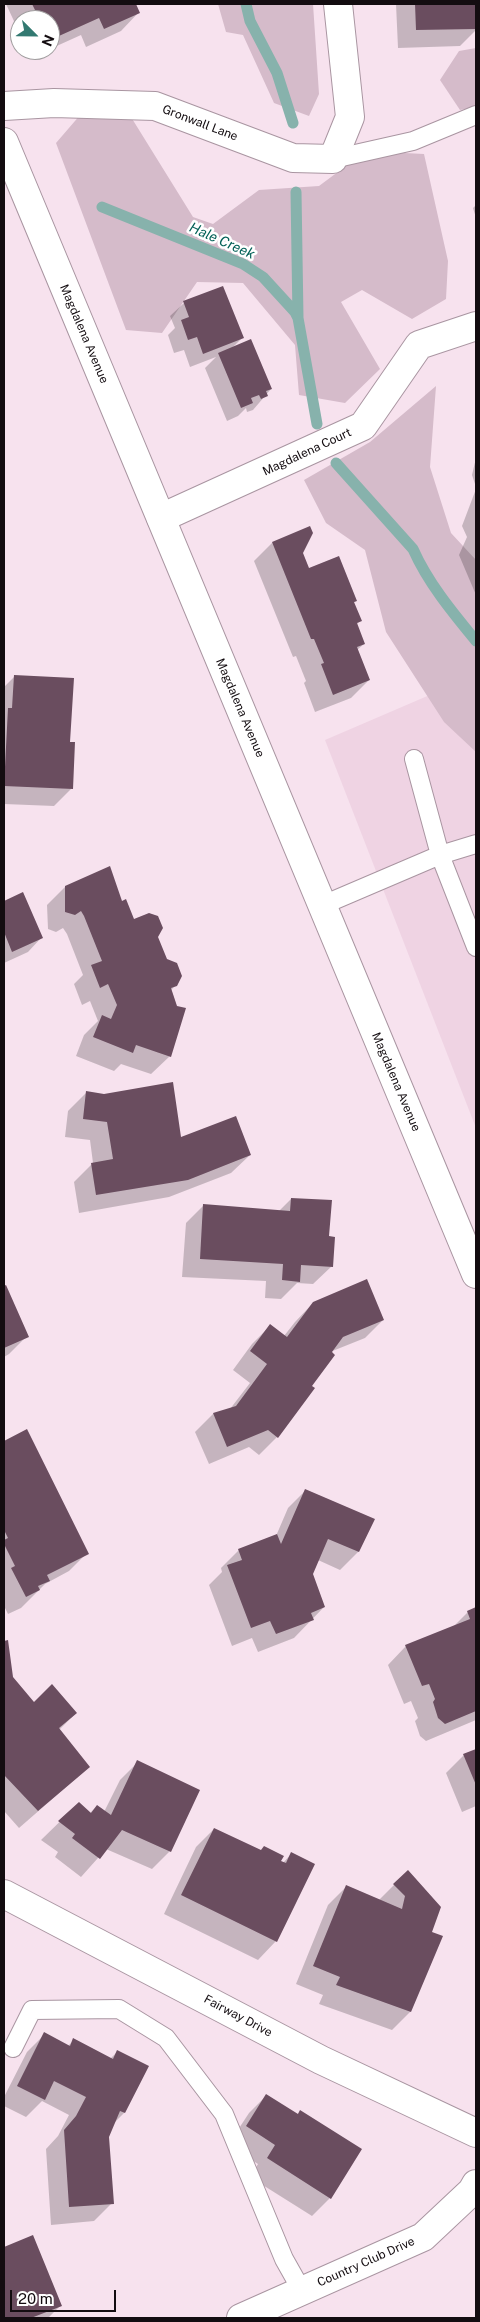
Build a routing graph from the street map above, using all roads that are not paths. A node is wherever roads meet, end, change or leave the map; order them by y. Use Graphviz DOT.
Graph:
graph roads {
  1 [pos="338,4"];
  2 [pos="4,106"];
  3 [pos="476,115"];
  4 [pos="4,142"];
  5 [pos="333,159"];
  6 [pos="476,326"];
  7 [pos="161,518"];
  8 [pos="414,759"];
  9 [pos="476,844"];
  10 [pos="440,854"];
  11 [pos="322,905"];
  12 [pos="476,947"];
  13 [pos="474,1264"];
  14 [pos="4,1894"];
  15 [pos="13,2048"];
  16 [pos="476,2133"];
  17 [pos="476,2184"];
  18 [pos="302,2291"];
  19 [pos="241,2318"];
  1 -- 5 [label="street"];
  2 -- 5 [label="street, Gronwall Lane"];
  3 -- 5 [label="lane, Gronwall Lane"];
  4 -- 7 [label="street, Magdalena Avenue"];
  6 -- 7 [label="street, Magdalena Court"];
  7 -- 11 [label="street, Magdalena Avenue"];
  8 -- 10 [label="lane"];
  9 -- 10 [label="lane"];
  10 -- 11 [label="lane"];
  10 -- 12 [label="lane"];
  11 -- 13 [label="street, Magdalena Avenue"];
  14 -- 16 [label="street, Fairway Drive"];
  15 -- 18 [label="lane"];
  17 -- 18 [label="street, Country Club Drive"];
  18 -- 19 [label="street, Country Club Drive"];
}
